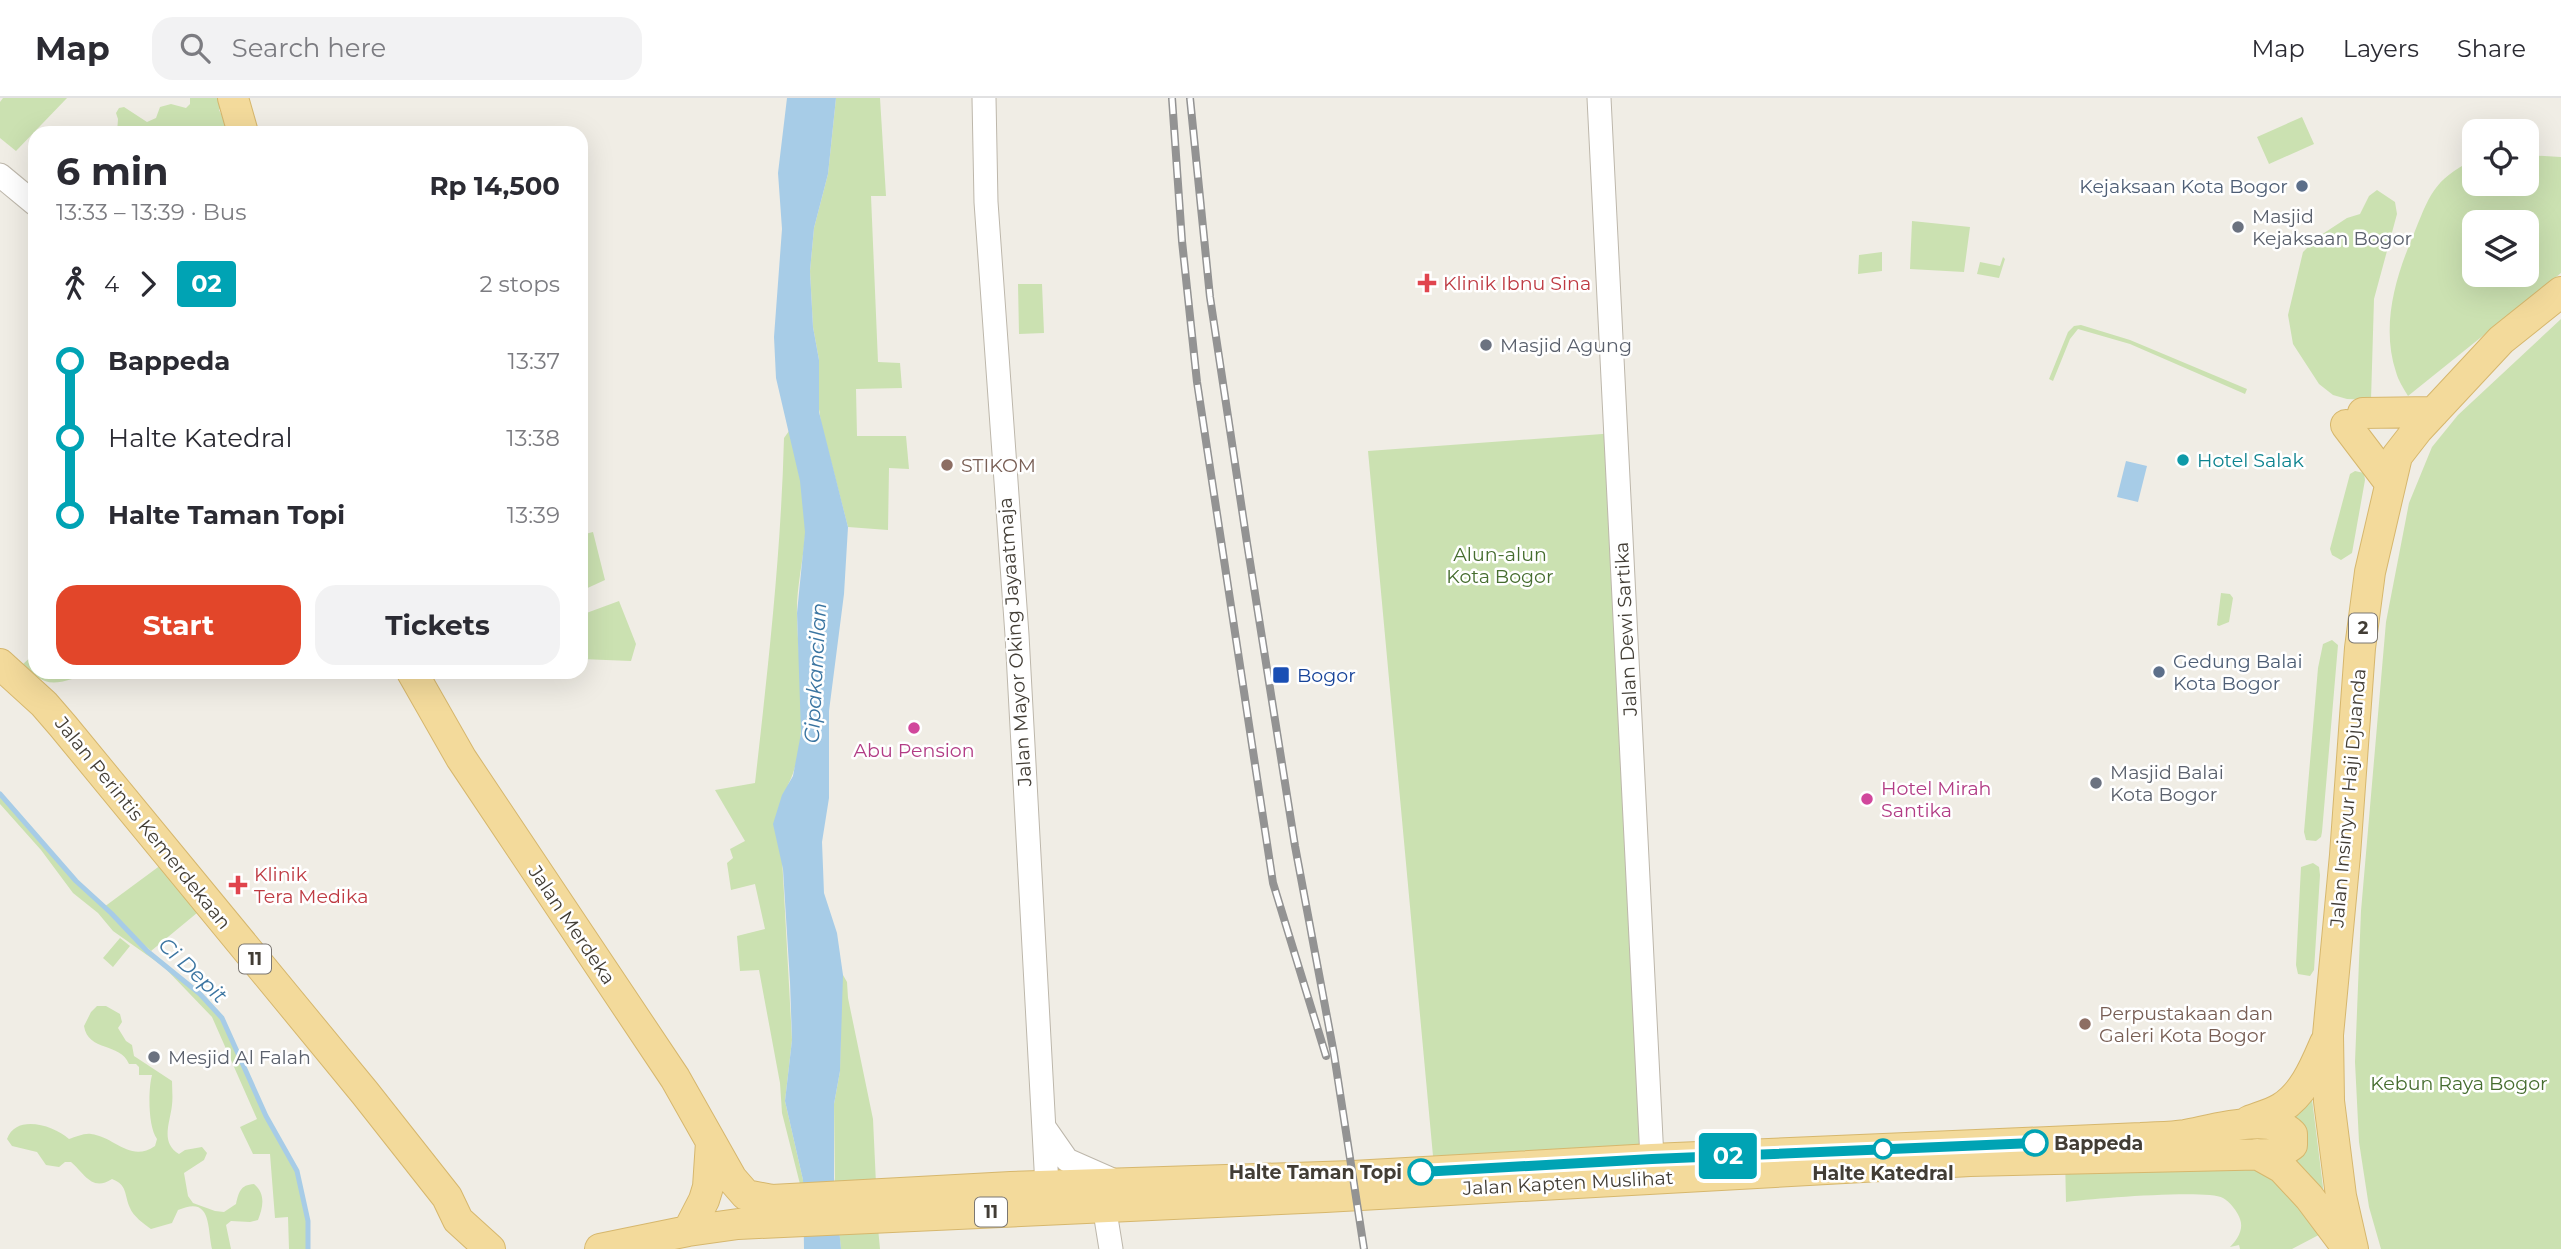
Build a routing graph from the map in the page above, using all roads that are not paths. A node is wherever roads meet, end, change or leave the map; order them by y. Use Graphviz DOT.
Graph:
graph roads {
  1 [pos="233,98"];
  2 [pos="984,98"];
  3 [pos="1599,98"];
  4 [pos="241,126"];
  5 [pos="0,175"];
  6 [pos="28,198"];
  7 [pos="2561,292"];
  8 [pos="2434,412"];
  9 [pos="2390,483"];
  10 [pos="0,664"];
  11 [pos="416,679"];
  12 [pos="2328,1035"];
  13 [pos="2238,1125"];
  14 [pos="1044,1127"];
  15 [pos="711,1142"];
  16 [pos="2257,1154"];
  17 [pos="1652,1159"];
  18 [pos="1047,1186"];
  19 [pos="1108,1191"];
  20 [pos="1181,1192"];
  21 [pos="876,1206"];
  22 [pos="774,1211"];
  23 [pos="688,1231"];
  24 [pos="459,1235"];
  25 [pos="490,1249"];
  26 [pos="600,1249"];
  27 [pos="1111,1249"];
  28 [pos="2351,1249"];
  1 -- 4 [label="main road"];
  2 -- 14 [label="street, Jalan Mayor Oking Jayaatmaja"];
  3 -- 17 [label="street, Jalan Dewi Sartika"];
  5 -- 6 [label="street"];
  7 -- 8 [label="main road, Jalan Insinyur Haji Djuanda / 2"];
  8 -- 9 [label="main road, Jalan Insinyur Haji Djuanda / 2"];
  8 -- 9 [label="main road"];
  9 -- 12 [label="main road, Jalan Insinyur Haji Djuanda / 2"];
  10 -- 24 [label="main road, Jalan Perintis Kemerdekaan / 11"];
  11 -- 15 [label="main road, Jalan Merdeka"];
  12 -- 13 [label="main road"];
  12 -- 28 [label="main road, Jalan Insinyur Haji Djuanda / 2"];
  13 -- 16 [label="main road, Jalan Kapten Muslihat"];
  13 -- 17 [label="main road, Jalan Kapten Muslihat"];
  14 -- 18 [label="street, Jalan Mayor Oking Jayaatmaja"];
  14 -- 19 [label="street"];
  15 -- 22 [label="main road, Jalan Merdeka"];
  15 -- 23 [label="main road"];
  16 -- 20 [label="main road, Jalan Kapten Muslihat"];
  16 -- 28 [label="main road"];
  17 -- 20 [label="main road, Jalan Kapten Muslihat"];
  18 -- 19 [label="main road, Jalan Kapten Muslihat"];
  18 -- 21 [label="main road, Jalan Kapten Muslihat / 11"];
  19 -- 20 [label="main road, Jalan Kapten Muslihat"];
  19 -- 21 [label="main road, Jalan Kapten Muslihat / 11"];
  19 -- 27 [label="street"];
  21 -- 22 [label="main road, Jalan Kapten Muslihat / 11"];
  22 -- 23 [label="main road, 11"];
  23 -- 26 [label="main road, 11"];
  24 -- 25 [label="main road, Jalan Perintis Kemerdekaan / 11"];
}
